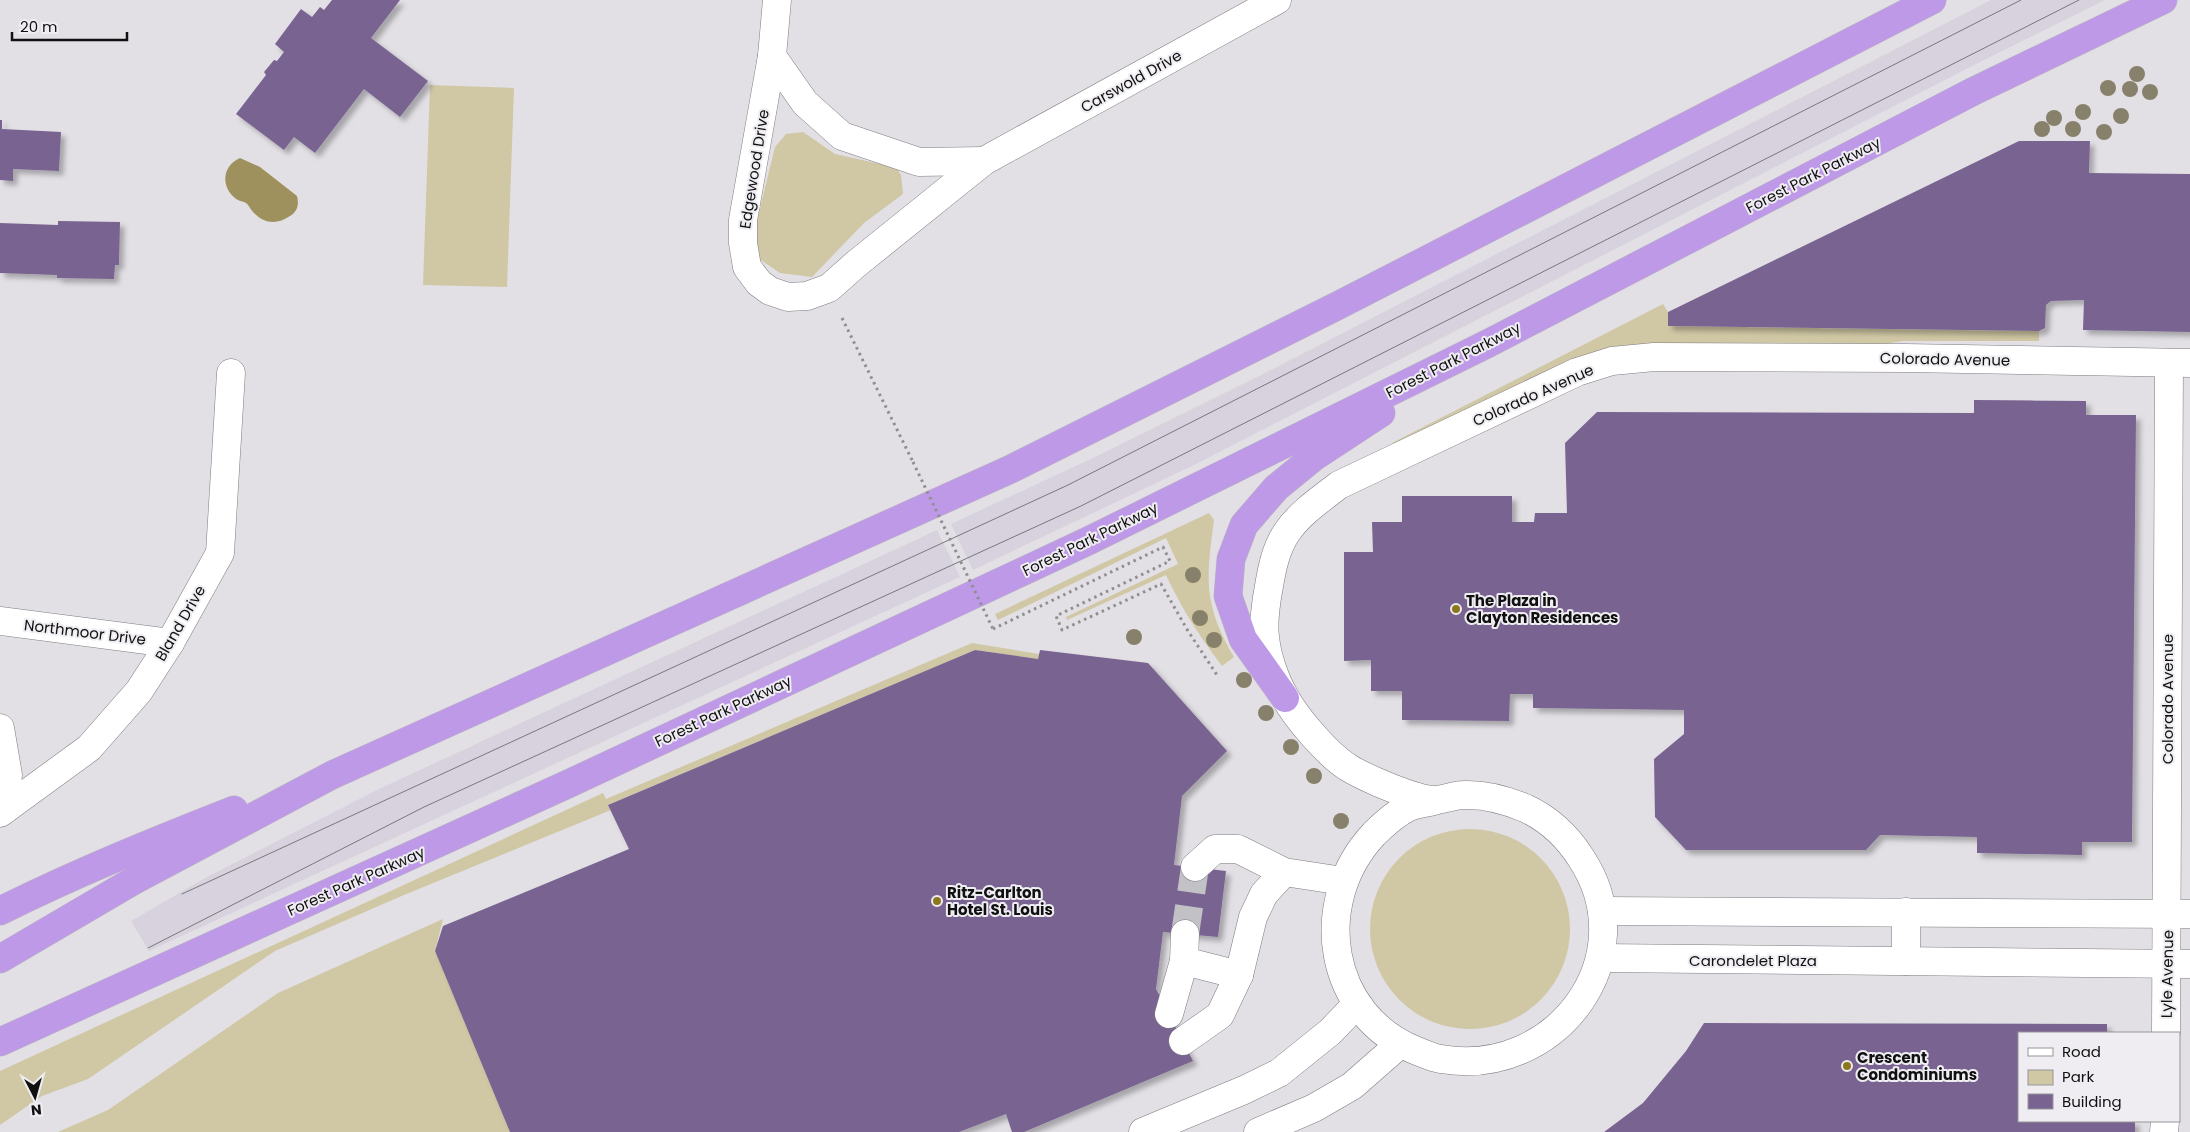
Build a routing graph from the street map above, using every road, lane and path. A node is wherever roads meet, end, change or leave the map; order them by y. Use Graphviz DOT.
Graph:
graph roads {
  1 [pos="776,0"];
  2 [pos="1277,0"];
  3 [pos="1932,0"];
  4 [pos="2163,0"];
  5 [pos="772,56"];
  6 [pos="984,161"];
  7 [pos="807,296"];
  8 [pos="841,315"];
  9 [pos="1487,344"];
  10 [pos="2179,363"];
  11 [pos="231,373"];
  12 [pos="0,621"];
  13 [pos="2178,641"];
  14 [pos="170,642"];
  15 [pos="1217,675"];
  16 [pos="1285,698"];
  17 [pos="0,728"];
  18 [pos="332,776"];
  19 [pos="1434,801"];
  20 [pos="2,811"];
  21 [pos="2179,827"];
  22 [pos="1195,868"];
  23 [pos="1284,872"];
  24 [pos="1343,881"];
  25 [pos="0,911"];
  26 [pos="1602,911"];
  27 [pos="1906,912"];
  28 [pos="2179,914"];
  29 [pos="1185,934"];
  30 [pos="1600,958"];
  31 [pos="0,959"];
  32 [pos="1184,961"];
  33 [pos="1906,961"];
  34 [pos="2179,963"];
  35 [pos="1239,975"];
  36 [pos="1357,1004"];
  37 [pos="1169,1014"];
  38 [pos="2166,1032"];
  39 [pos="1183,1041"];
  40 [pos="0,1042"];
  41 [pos="1400,1044"];
  42 [pos="1143,1132"];
  43 [pos="1258,1132"];
  1 -- 5 [label="street, Edgewood Drive"];
  2 -- 6 [label="street, Carswold Drive"];
  3 -- 18 [label="highway"];
  4 -- 9 [label="highway, Forest Park Parkway"];
  5 -- 6 [label="street, Carswold Drive"];
  5 -- 7 [label="street, Edgewood Drive"];
  6 -- 7 [label="street, Carswold Drive"];
  8 -- 15 [label="path, bridge"];
  9 -- 16 [label="highway"];
  9 -- 40 [label="highway, Forest Park Parkway"];
  10 -- 13 [label="street, Colorado Avenue"];
  10 -- 16 [label="street, Colorado Avenue"];
  11 -- 14 [label="street, Bland Drive"];
  12 -- 14 [label="street, Northmoor Drive"];
  13 -- 21 [label="street, Colorado Avenue"];
  14 -- 20 [label="street, Bland Drive"];
  16 -- 19 [label="street, Colorado Avenue"];
  17 -- 20 [label="street, Bland Drive"];
  18 -- 25 [label="highway"];
  18 -- 31 [label="highway"];
  19 -- 24 [label="street"];
  19 -- 26 [label="street"];
  21 -- 28 [label="street, Colorado Avenue"];
  22 -- 23 [label="street"];
  23 -- 24 [label="street"];
  23 -- 35 [label="street"];
  24 -- 36 [label="street"];
  26 -- 27 [label="street"];
  26 -- 30 [label="street"];
  27 -- 28 [label="street"];
  27 -- 33 [label="street"];
  28 -- 34 [label="street, Lyle Avenue"];
  29 -- 32 [label="street"];
  30 -- 33 [label="street, Carondelet Plaza"];
  30 -- 41 [label="street"];
  32 -- 35 [label="street"];
  32 -- 37 [label="street"];
  33 -- 34 [label="street, Carondelet Plaza"];
  34 -- 38 [label="street, Lyle Avenue"];
  35 -- 39 [label="street"];
  36 -- 41 [label="street"];
  36 -- 42 [label="street"];
  41 -- 43 [label="street"];
}
